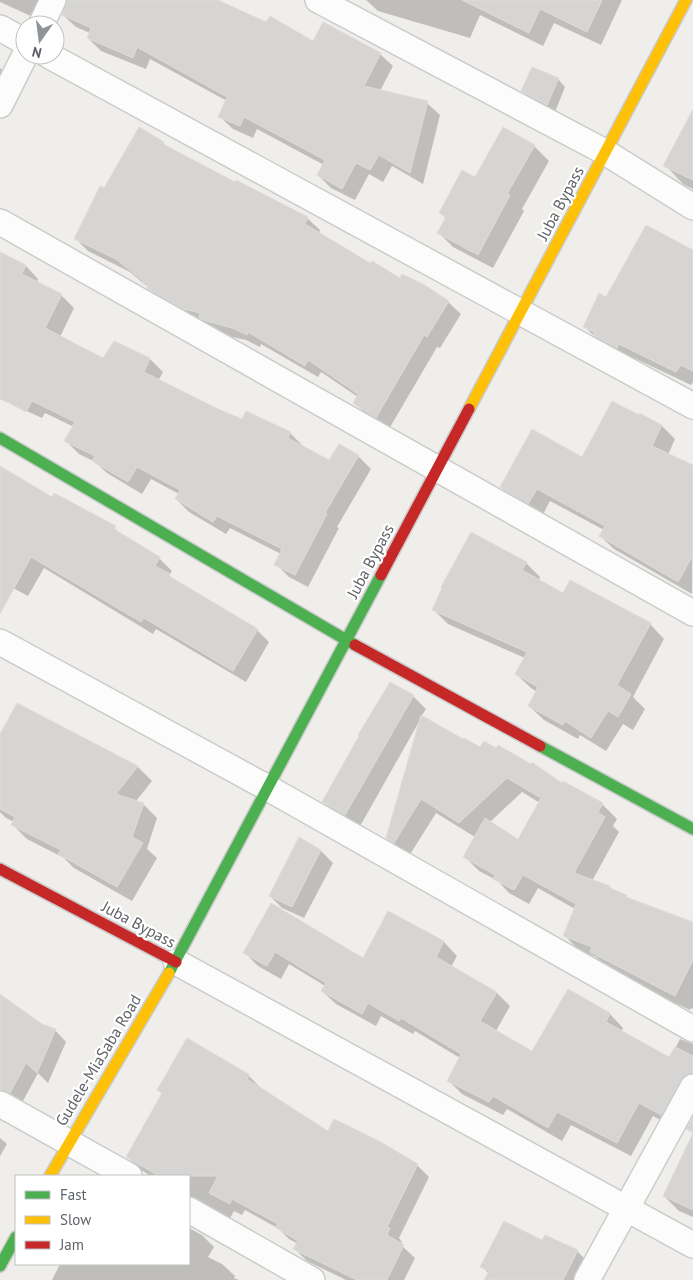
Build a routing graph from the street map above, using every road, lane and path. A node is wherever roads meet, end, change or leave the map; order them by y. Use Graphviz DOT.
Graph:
graph roads {
  1 [pos="53,0"];
  2 [pos="318,0"];
  3 [pos="686,0"];
  4 [pos="45,15"];
  5 [pos="0,28"];
  6 [pos="15,36"];
  7 [pos="65,64"];
  8 [pos="20,65"];
  9 [pos="0,105"];
  10 [pos="605,152"];
  11 [pos="693,207"];
  12 [pos="0,222"];
  13 [pos="520,312"];
  14 [pos="693,406"];
  15 [pos="0,438"];
  16 [pos="437,469"];
  17 [pos="693,613"];
  18 [pos="346,640"];
  19 [pos="0,642"];
  20 [pos="268,788"];
  21 [pos="693,829"];
  22 [pos="0,869"];
  23 [pos="176,962"];
  24 [pos="693,1029"];
  25 [pos="693,1087"];
  26 [pos="0,1104"];
  27 [pos="68,1142"];
  28 [pos="51,1175"];
  29 [pos="127,1175"];
  30 [pos="626,1208"];
  31 [pos="190,1211"];
  32 [pos="15,1239"];
  33 [pos="693,1245"];
  34 [pos="0,1266"];
  35 [pos="312,1280"];
  36 [pos="587,1280"];
  1 -- 4 [label="street"];
  2 -- 10 [label="street"];
  3 -- 10 [label="main road, Juba Bypass"];
  5 -- 6 [label="street"];
  7 -- 13 [label="street"];
  8 -- 9 [label="street"];
  10 -- 11 [label="street"];
  10 -- 13 [label="main road, Juba Bypass"];
  12 -- 16 [label="street"];
  13 -- 14 [label="street"];
  13 -- 16 [label="main road, Juba Bypass"];
  15 -- 18 [label="main road"];
  16 -- 17 [label="street"];
  16 -- 18 [label="main road, Juba Bypass"];
  18 -- 20 [label="main road, Juba Bypass"];
  18 -- 21 [label="main road"];
  19 -- 20 [label="street"];
  20 -- 23 [label="main road, Juba Bypass"];
  20 -- 24 [label="street"];
  22 -- 23 [label="main road, Juba Bypass"];
  23 -- 27 [label="main road, Gudele-MiaSaba Road"];
  23 -- 30 [label="street"];
  25 -- 30 [label="street"];
  26 -- 27 [label="street"];
  27 -- 28 [label="main road, Gudele-MiaSaba Road"];
  27 -- 29 [label="street"];
  30 -- 33 [label="street"];
  30 -- 36 [label="street"];
  31 -- 35 [label="street"];
  32 -- 34 [label="main road"];
}
